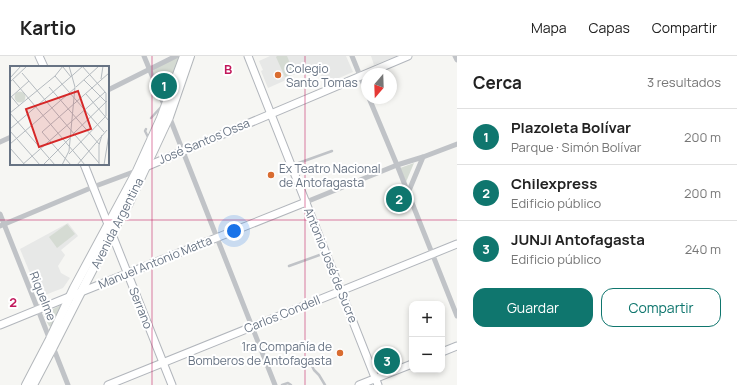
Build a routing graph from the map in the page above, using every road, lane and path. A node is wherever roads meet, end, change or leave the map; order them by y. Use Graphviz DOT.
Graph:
graph roads {
  1 [pos="39,56"];
  2 [pos="144,56"];
  3 [pos="176,56"];
  4 [pos="184,56"];
  5 [pos="190,56"];
  6 [pos="248,56"];
  7 [pos="352,56"];
  8 [pos="408,56"];
  9 [pos="455,56"];
  10 [pos="457,60"];
  11 [pos="44,66"];
  12 [pos="150,69"];
  13 [pos="157,73"];
  14 [pos="360,76"];
  15 [pos="171,78"];
  16 [pos="109,90"];
  17 [pos="372,104"];
  18 [pos="165,106"];
  19 [pos="271,114"];
  20 [pos="169,117"];
  21 [pos="151,118"];
  22 [pos="146,129"];
  23 [pos="10,137"];
  24 [pos="151,141"];
  25 [pos="0,142"];
  26 [pos="457,144"];
  27 [pos="183,151"];
  28 [pos="332,151"];
  29 [pos="422,157"];
  30 [pos="84,165"];
  31 [pos="397,165"];
  32 [pos="146,166"];
  33 [pos="292,166"];
  34 [pos="137,171"];
  35 [pos="93,187"];
  36 [pos="408,193"];
  37 [pos="306,202"];
  38 [pos="0,214"];
  39 [pos="2,225"];
  40 [pos="110,230"];
  41 [pos="216,237"];
  42 [pos="457,244"];
  43 [pos="326,252"];
  44 [pos="432,254"];
  45 [pos="289,266"];
  46 [pos="127,273"];
  47 [pos="341,291"];
  48 [pos="81,292"];
  49 [pos="70,296"];
  50 [pos="37,310"];
  51 [pos="457,316"];
  52 [pos="0,325"];
  53 [pos="252,326"];
  54 [pos="51,343"];
  55 [pos="457,346"];
  56 [pos="445,351"];
  57 [pos="162,362"];
  58 [pos="310,362"];
  59 [pos="409,366"];
  60 [pos="377,382"];
  61 [pos="26,385"];
  62 [pos="33,385"];
  63 [pos="68,385"];
  64 [pos="108,385"];
  65 [pos="172,385"];
  66 [pos="275,385"];
  67 [pos="282,385"];
  68 [pos="291,385"];
  69 [pos="326,385"];
  70 [pos="359,385"];
  1 -- 11 [label="street"];
  2 -- 12 [label="street"];
  3 -- 12 [label="street"];
  4 -- 18 [label="main road, Avenida Argentina"];
  5 -- 20 [label="main road, Avenida Argentina"];
  6 -- 19 [label="street, Antonio José de Sucre"];
  7 -- 14 [label="street"];
  8 -- 14 [label="street, José Santos Ossa"];
  9 -- 10 [label="street"];
  12 -- 16 [label="street"];
  12 -- 18 [label="street"];
  13 -- 15 [label="path"];
  14 -- 19 [label="street, José Santos Ossa"];
  17 -- 31 [label="street"];
  18 -- 20 [label="street"];
  18 -- 21 [label="lane"];
  18 -- 24 [label="main road, Avenida Argentina"];
  19 -- 27 [label="street, José Santos Ossa"];
  19 -- 33 [label="street, Antonio José de Sucre"];
  20 -- 27 [label="street"];
  20 -- 32 [label="main road, Avenida Argentina"];
  22 -- 24 [label="lane"];
  23 -- 25 [label="street"];
  24 -- 34 [label="main road, Avenida Argentina"];
  26 -- 29 [label="street, Manuel Antonio Matta"];
  27 -- 32 [label="street, José Santos Ossa"];
  27 -- 41 [label="street"];
  28 -- 33 [label="lane"];
  29 -- 31 [label="street, Manuel Antonio Matta"];
  29 -- 36 [label="street"];
  30 -- 35 [label="street, Serrano"];
  31 -- 36 [label="street"];
  31 -- 37 [label="street, Manuel Antonio Matta"];
  32 -- 34 [label="street, José Santos Ossa"];
  32 -- 40 [label="main road, Avenida Argentina"];
  33 -- 37 [label="street, Antonio José de Sucre"];
  34 -- 35 [label="street, José Santos Ossa"];
  34 -- 40 [label="main road, Avenida Argentina"];
  35 -- 39 [label="street, José Santos Ossa"];
  35 -- 40 [label="street, Serrano"];
  36 -- 44 [label="street"];
  37 -- 41 [label="street, Manuel Antonio Matta"];
  37 -- 43 [label="street, Antonio José de Sucre"];
  38 -- 39 [label="street, Riquelme"];
  39 -- 50 [label="street, Riquelme"];
  40 -- 46 [label="street, Serrano"];
  40 -- 48 [label="main road, Avenida Argentina"];
  40 -- 49 [label="main road, Avenida Argentina"];
  41 -- 46 [label="street, Manuel Antonio Matta"];
  41 -- 53 [label="street"];
  42 -- 44 [label="street, Carlos Condell"];
  43 -- 45 [label="lane"];
  43 -- 47 [label="street, Antonio José de Sucre"];
  44 -- 47 [label="street, Carlos Condell"];
  44 -- 51 [label="street"];
  46 -- 48 [label="street, Manuel Antonio Matta"];
  46 -- 57 [label="street, Serrano"];
  47 -- 53 [label="street, Carlos Condell"];
  47 -- 60 [label="street, Antonio José de Sucre"];
  48 -- 49 [label="street, Manuel Antonio Matta"];
  48 -- 54 [label="main road, Avenida Argentina"];
  49 -- 50 [label="street, Manuel Antonio Matta"];
  49 -- 54 [label="main road, Avenida Argentina"];
  50 -- 52 [label="street, Manuel Antonio Matta"];
  50 -- 54 [label="street, Riquelme"];
  53 -- 57 [label="street, Carlos Condell"];
  53 -- 66 [label="street"];
  54 -- 61 [label="main road, Avenida Argentina"];
  54 -- 62 [label="main road, Avenida Argentina"];
  54 -- 63 [label="street, Riquelme"];
  55 -- 56 [label="street"];
  57 -- 64 [label="street, Carlos Condell"];
  57 -- 65 [label="street, Serrano"];
  58 -- 69 [label="lane"];
  59 -- 60 [label="street"];
  60 -- 70 [label="street"];
  67 -- 68 [label="lane"];
}
